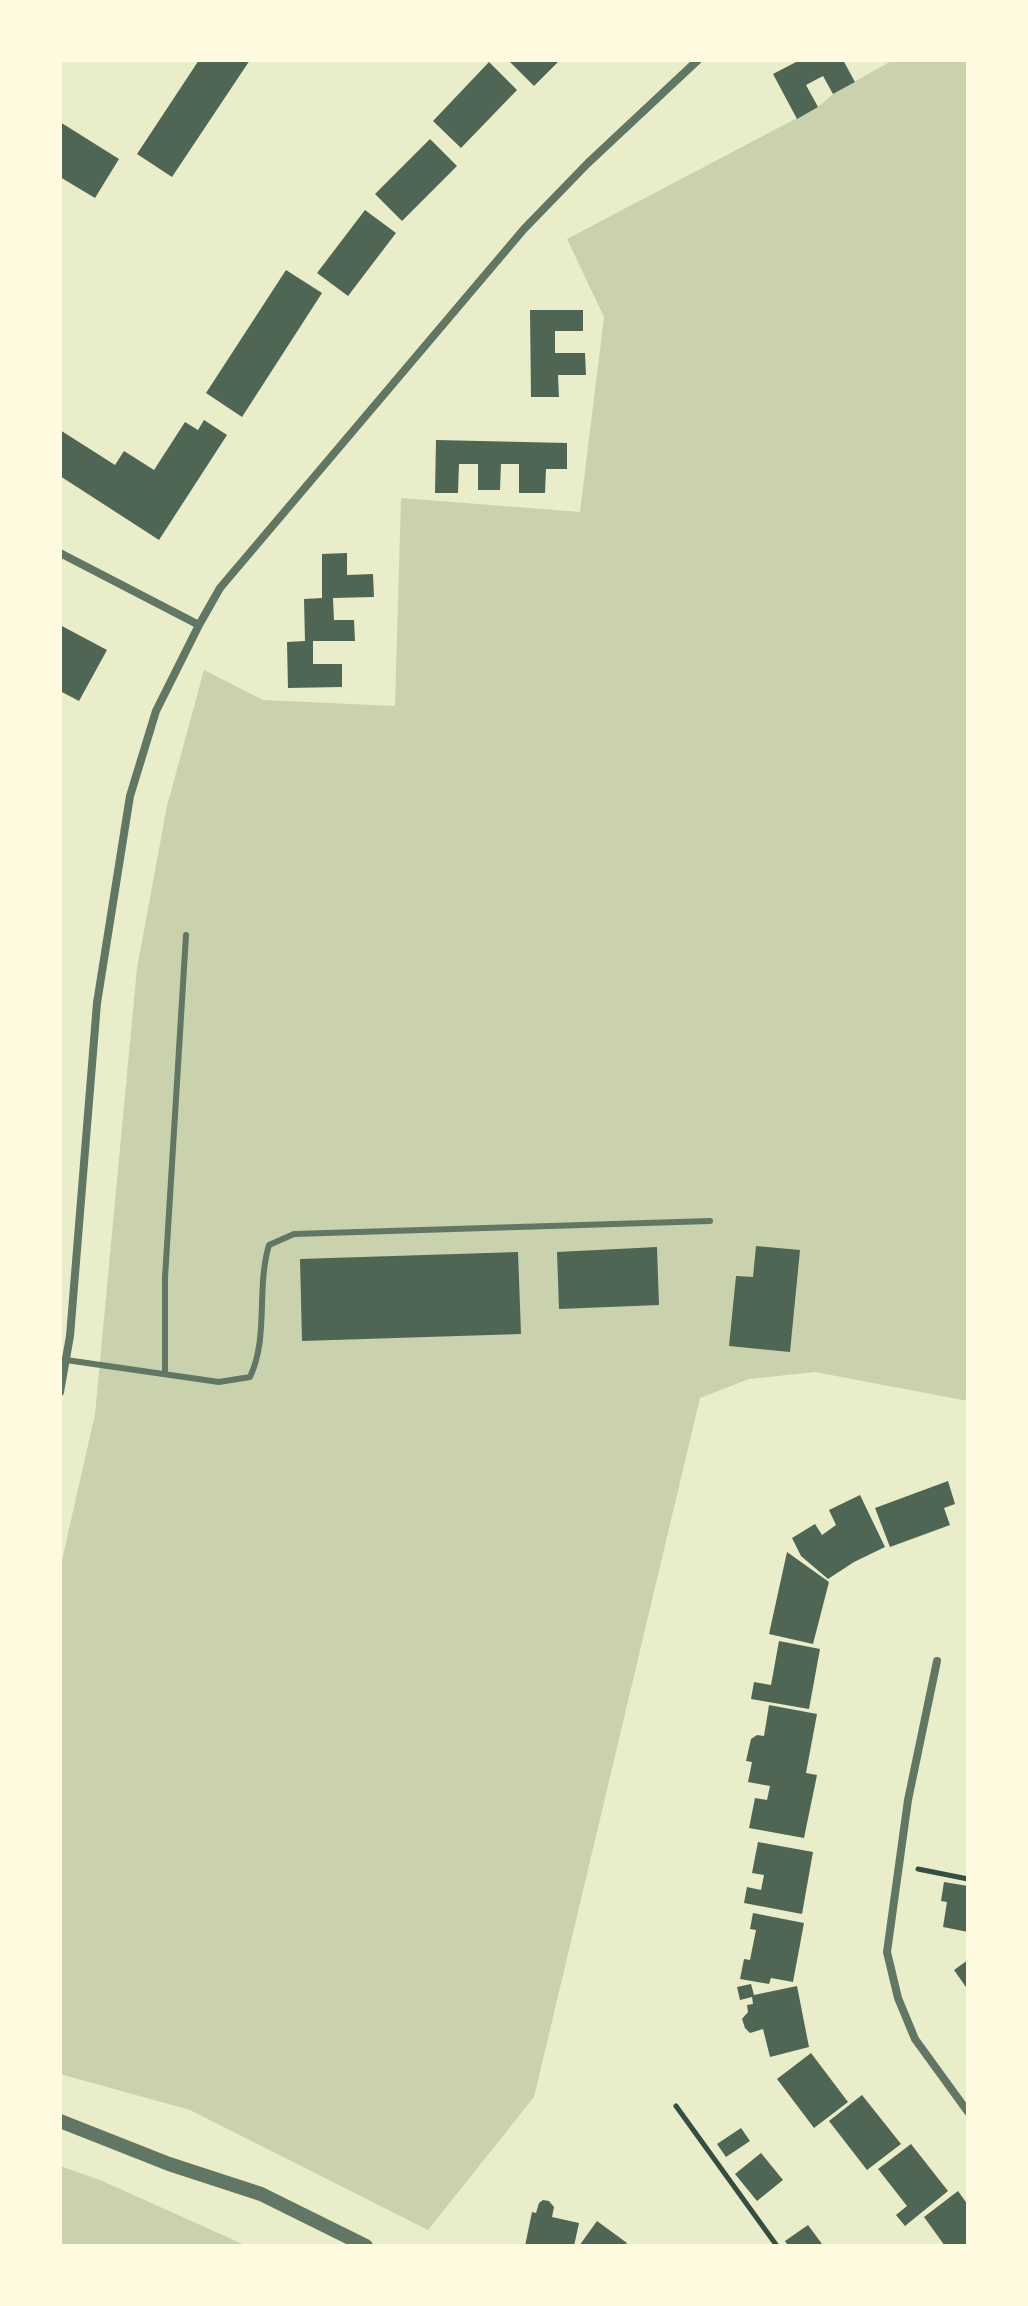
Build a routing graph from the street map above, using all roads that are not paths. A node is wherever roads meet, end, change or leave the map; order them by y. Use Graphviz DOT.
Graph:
graph roads {
  1 [pos="698,60"];
  2 [pos="60,553"];
  3 [pos="199,625"];
  4 [pos="186,935"];
  5 [pos="710,1221"];
  6 [pos="66,1360"];
  7 [pos="165,1374"];
  8 [pos="60,1392"];
  9 [pos="937,1661"];
  10 [pos="968,2112"];
  11 [pos="60,2121"];
  12 [pos="366,2246"];
  1 -- 3 [label="street"];
  2 -- 3 [label="street"];
  3 -- 6 [label="street"];
  4 -- 7 [label="lane"];
  5 -- 7 [label="lane"];
  6 -- 7 [label="lane"];
  6 -- 8 [label="street"];
  9 -- 10 [label="street"];
  11 -- 12 [label="street"];
}
